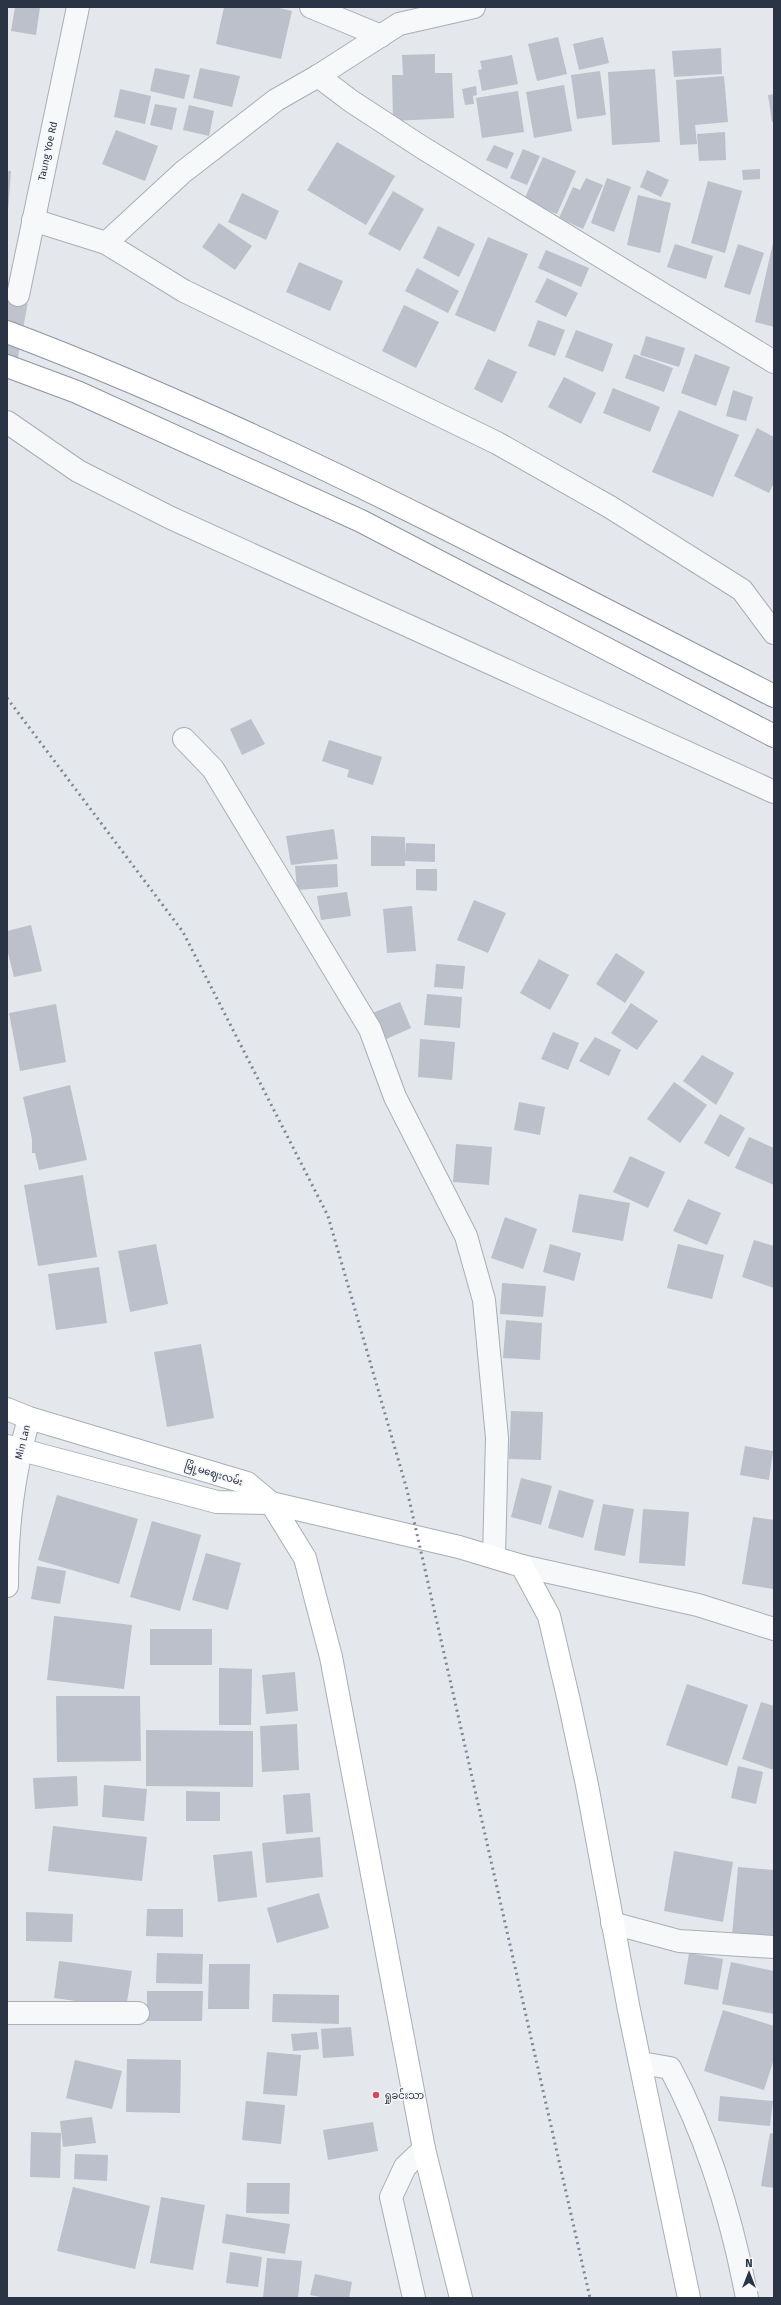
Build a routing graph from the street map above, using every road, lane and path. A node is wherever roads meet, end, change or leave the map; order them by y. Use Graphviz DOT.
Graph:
graph roads {
  1 [pos="78,7"];
  2 [pos="311,7"];
  3 [pos="474,7"];
  4 [pos="340,12"];
  5 [pos="404,16"];
  6 [pos="381,36"];
  7 [pos="318,76"];
  8 [pos="33,220"];
  9 [pos="106,243"];
  10 [pos="18,295"];
  11 [pos="7,332"];
  12 [pos="774,362"];
  13 [pos="7,366"];
  14 [pos="7,422"];
  15 [pos="774,633"];
  16 [pos="774,696"];
  17 [pos="774,736"];
  18 [pos="184,739"];
  19 [pos="774,792"];
  20 [pos="7,1409"];
  21 [pos="28,1418"];
  22 [pos="14,1447"];
  23 [pos="271,1503"];
  24 [pos="494,1557"];
  25 [pos="522,1566"];
  26 [pos="7,1586"];
  27 [pos="774,1629"];
  28 [pos="612,1923"];
  29 [pos="774,1947"];
  30 [pos="7,2013"];
  31 [pos="138,2013"];
  32 [pos="641,2063"];
  33 [pos="424,2149"];
  34 [pos="414,2298"];
  35 [pos="461,2298"];
  36 [pos="689,2298"];
  37 [pos="747,2298"];
  1 -- 8 [label="street, Taung Yoe Rd"];
  2 -- 4 [label="street"];
  3 -- 5 [label="street"];
  4 -- 6 [label="street"];
  5 -- 6 [label="street"];
  6 -- 7 [label="street"];
  7 -- 9 [label="street"];
  7 -- 12 [label="street"];
  8 -- 9 [label="street"];
  8 -- 10 [label="street, Taung Yoe Rd"];
  9 -- 15 [label="street"];
  11 -- 16 [label="main road"];
  13 -- 17 [label="main road"];
  14 -- 19 [label="street"];
  18 -- 24 [label="street"];
  20 -- 21 [label="main road, မြို့မဈေးလမ်း"];
  21 -- 22 [label="street, Min Lan"];
  21 -- 23 [label="main road, မြို့မဈေးလမ်း"];
  22 -- 23 [label="main road, မြို့မဈေးလမ်း"];
  22 -- 26 [label="street, Min Lan"];
  23 -- 24 [label="main road"];
  23 -- 33 [label="main road"];
  24 -- 25 [label="main road"];
  25 -- 27 [label="street"];
  25 -- 28 [label="main road"];
  28 -- 29 [label="street"];
  28 -- 32 [label="main road"];
  30 -- 31 [label="street"];
  32 -- 36 [label="main road"];
  32 -- 37 [label="street"];
  33 -- 34 [label="street"];
  33 -- 35 [label="main road"];
}
